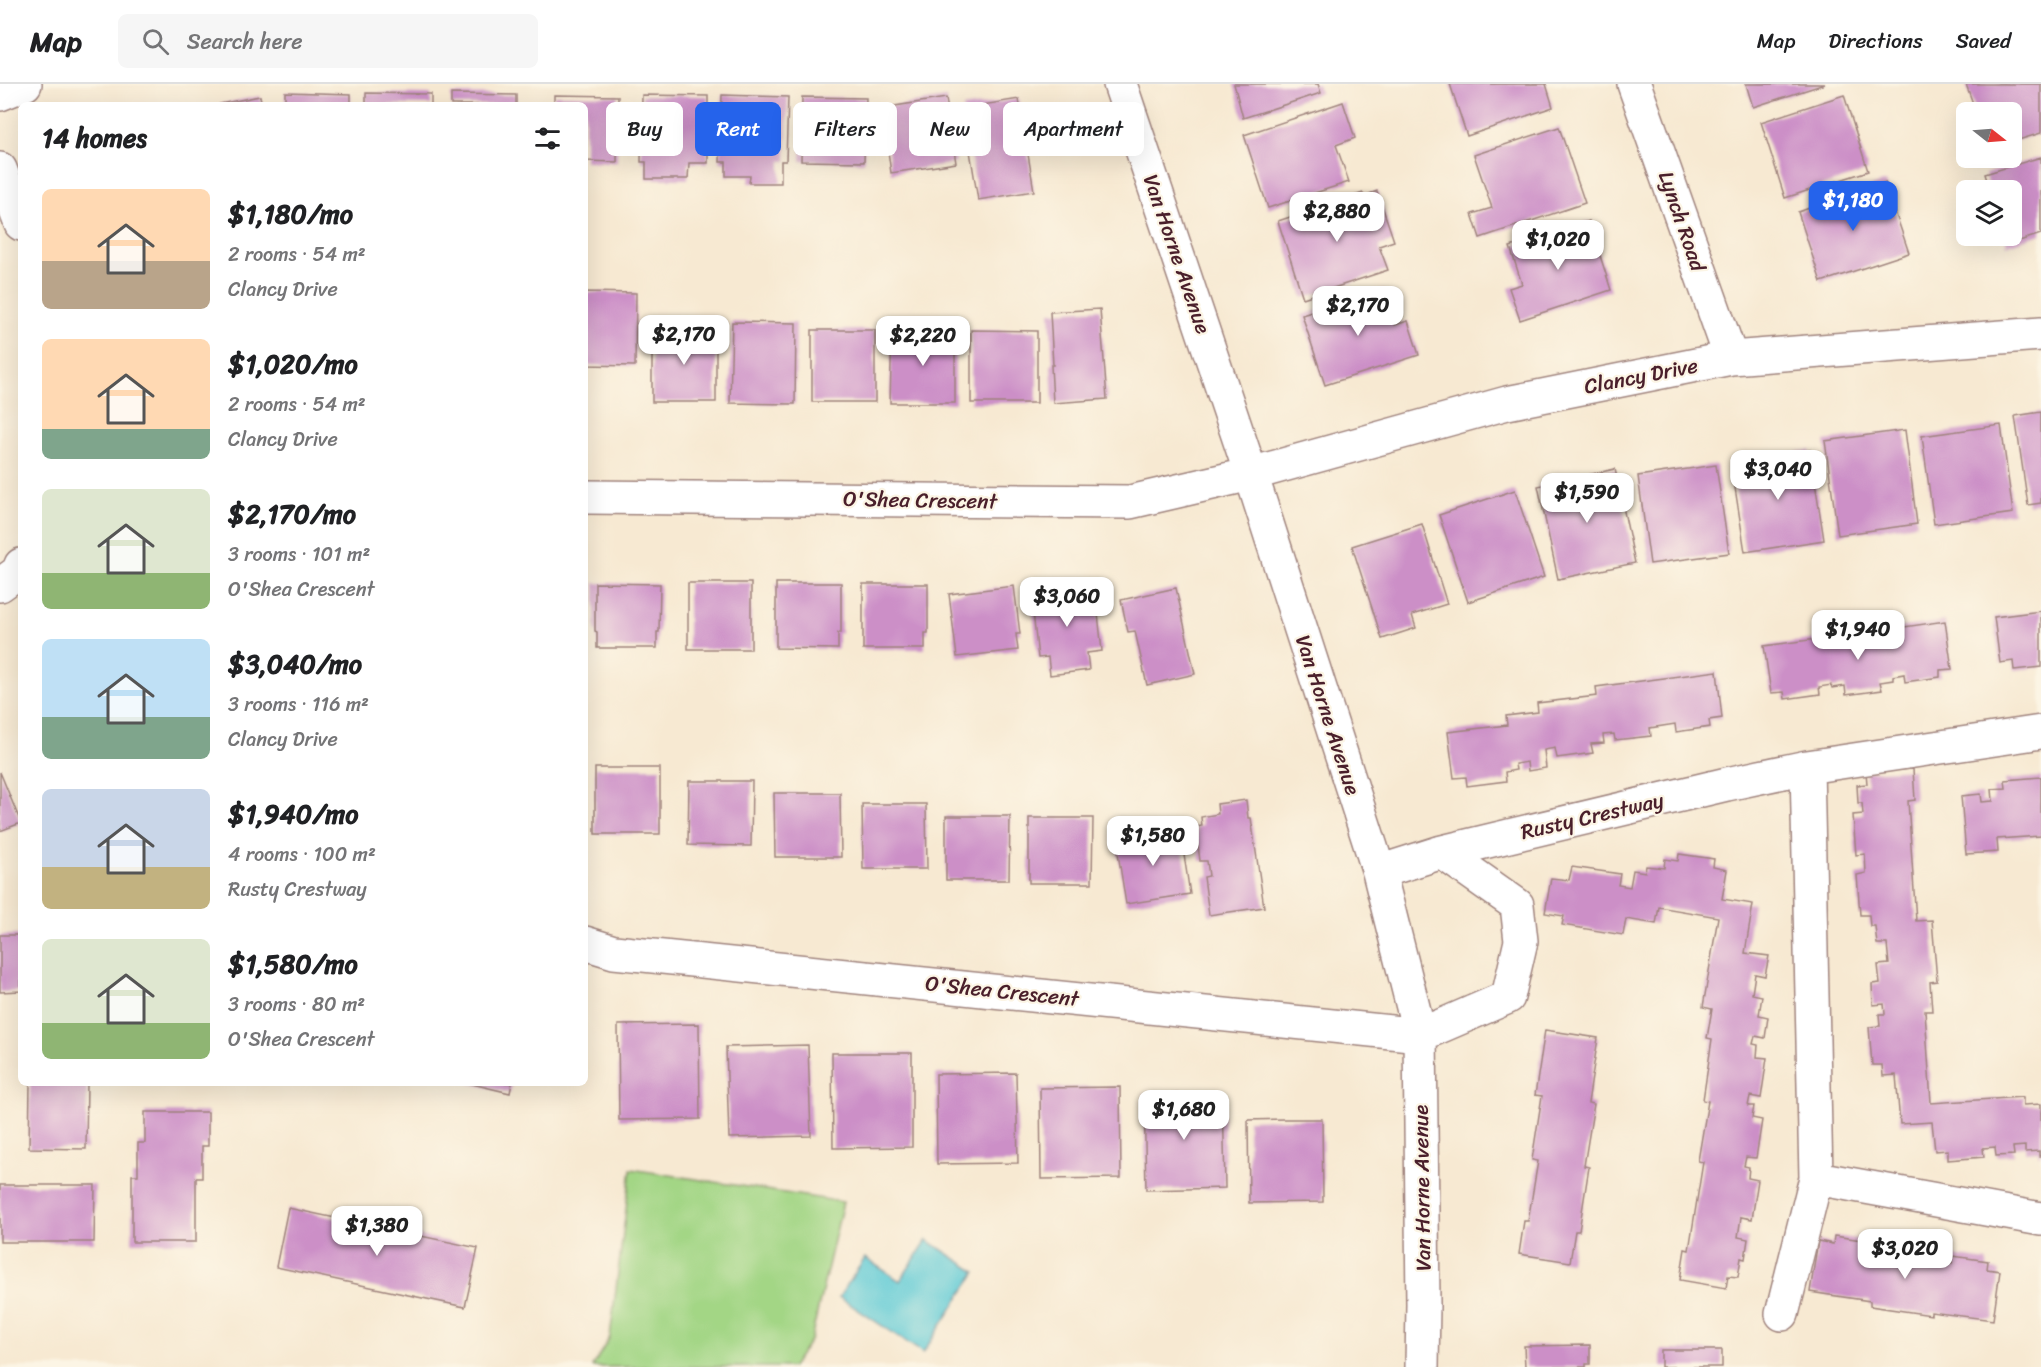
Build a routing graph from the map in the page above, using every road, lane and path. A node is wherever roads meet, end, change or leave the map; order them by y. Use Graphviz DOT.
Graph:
graph roads {
  1 [pos="25,84"];
  2 [pos="1120,84"];
  3 [pos="1634,84"];
  4 [pos="0,94"];
  5 [pos="0,169"];
  6 [pos="18,216"];
  7 [pos="2041,334"];
  8 [pos="1731,358"];
  9 [pos="1251,474"];
  10 [pos="588,497"];
  11 [pos="18,572"];
  12 [pos="0,585"];
  13 [pos="2041,732"];
  14 [pos="1808,768"];
  15 [pos="1442,852"];
  16 [pos="1379,873"];
  17 [pos="588,944"];
  18 [pos="1420,1035"];
  19 [pos="1816,1178"];
  20 [pos="2041,1219"];
  21 [pos="1782,1314"];
  22 [pos="1422,1367"];
  1 -- 4 [label="street"];
  2 -- 9 [label="street, Van Horne Avenue"];
  3 -- 8 [label="street, Lynch Road"];
  5 -- 6 [label="street"];
  7 -- 8 [label="street, Clancy Drive"];
  8 -- 9 [label="street, Clancy Drive"];
  9 -- 10 [label="street, O'Shea Crescent"];
  9 -- 16 [label="street, Van Horne Avenue"];
  11 -- 12 [label="street"];
  13 -- 14 [label="street, Rusty Crestway"];
  14 -- 15 [label="street, Rusty Crestway"];
  14 -- 19 [label="street"];
  15 -- 16 [label="street, Rusty Crestway"];
  15 -- 18 [label="street"];
  16 -- 18 [label="street, Van Horne Avenue"];
  17 -- 18 [label="street, O'Shea Crescent"];
  18 -- 22 [label="street, Van Horne Avenue"];
  19 -- 20 [label="street"];
  19 -- 21 [label="street"];
}
